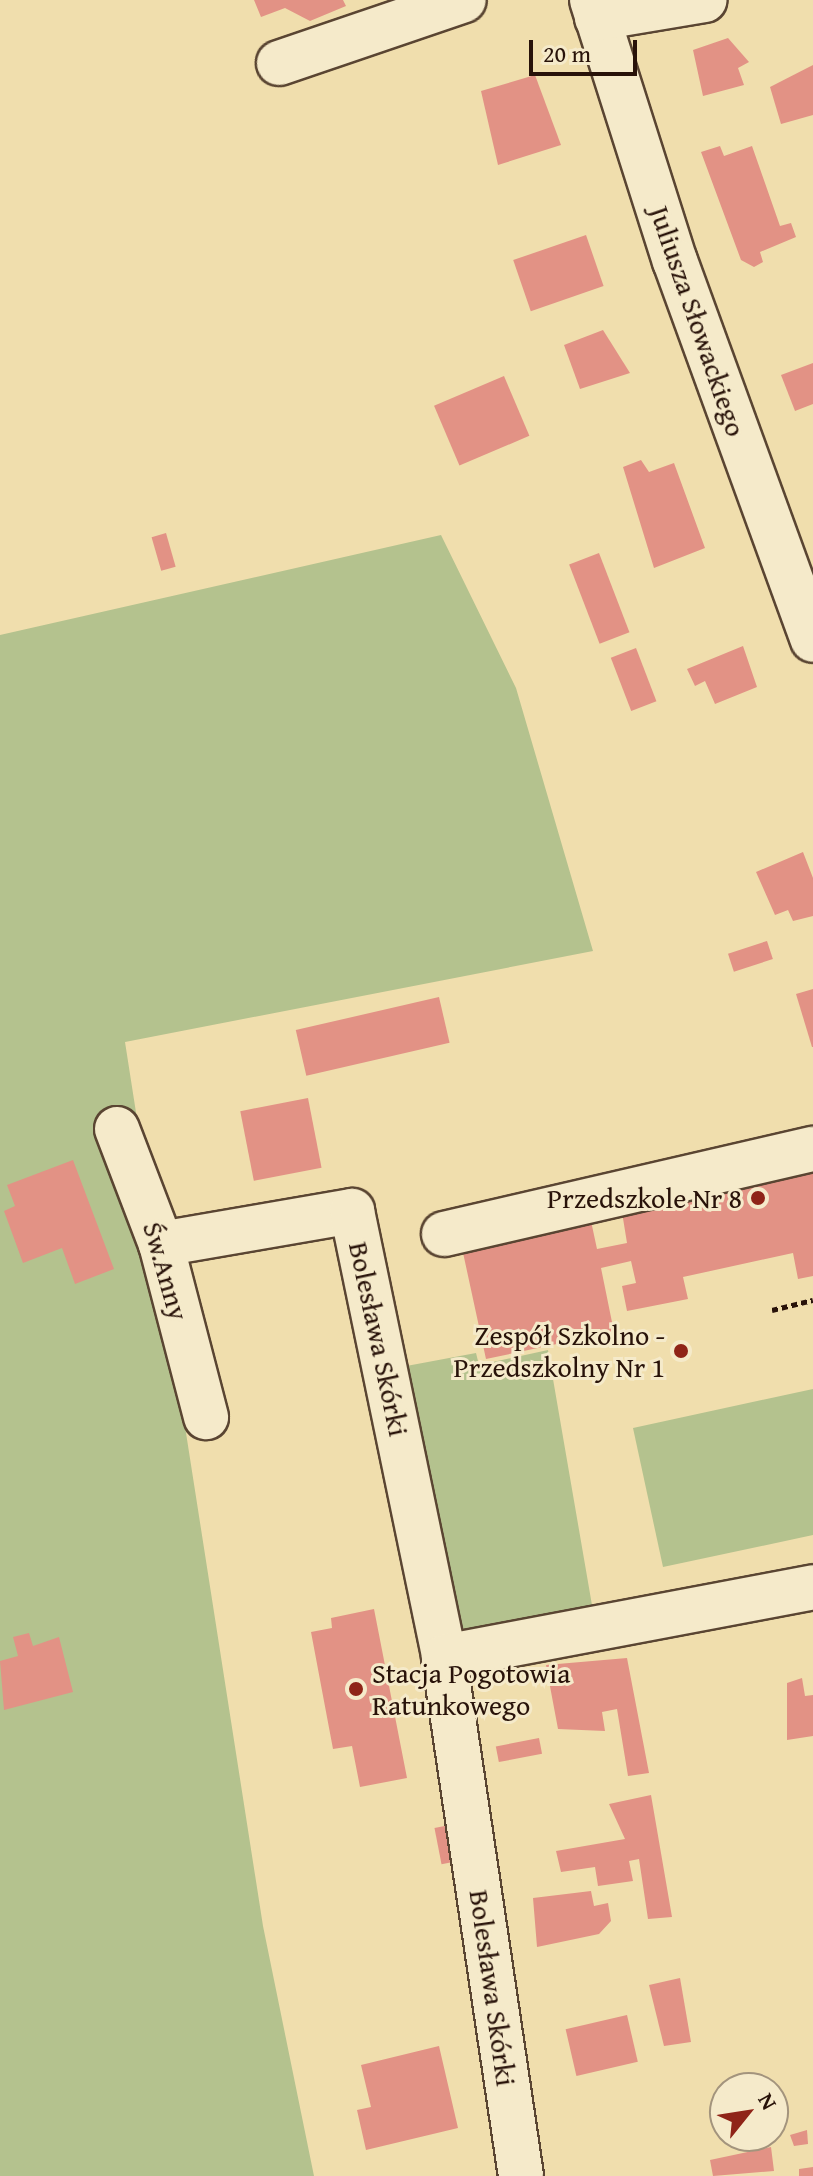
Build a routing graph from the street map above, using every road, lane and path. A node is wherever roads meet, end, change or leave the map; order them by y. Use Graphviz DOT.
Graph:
graph roads {
  1 [pos="464,0"];
  2 [pos="705,0"];
  3 [pos="595,9"];
  4 [pos="279,63"];
  5 [pos="813,640"];
  6 [pos="117,1129"];
  7 [pos="813,1149"];
  8 [pos="444,1234"];
  9 [pos="161,1244"];
  10 [pos="813,1300"];
  11 [pos="772,1310"];
  12 [pos="206,1417"];
  13 [pos="813,1587"];
  14 [pos="444,1657"];
  15 [pos="521,2176"];
  1 -- 4 [label="street"];
  2 -- 3 [label="street"];
  3 -- 5 [label="street, Juliusza Słowackiego"];
  6 -- 9 [label="street, Św.Anny"];
  7 -- 8 [label="street"];
  9 -- 12 [label="street, Św.Anny"];
  9 -- 14 [label="street, Bolesława Skórki"];
  10 -- 11 [label="path"];
  13 -- 14 [label="street"];
  14 -- 15 [label="street, Bolesława Skórki"];
}
